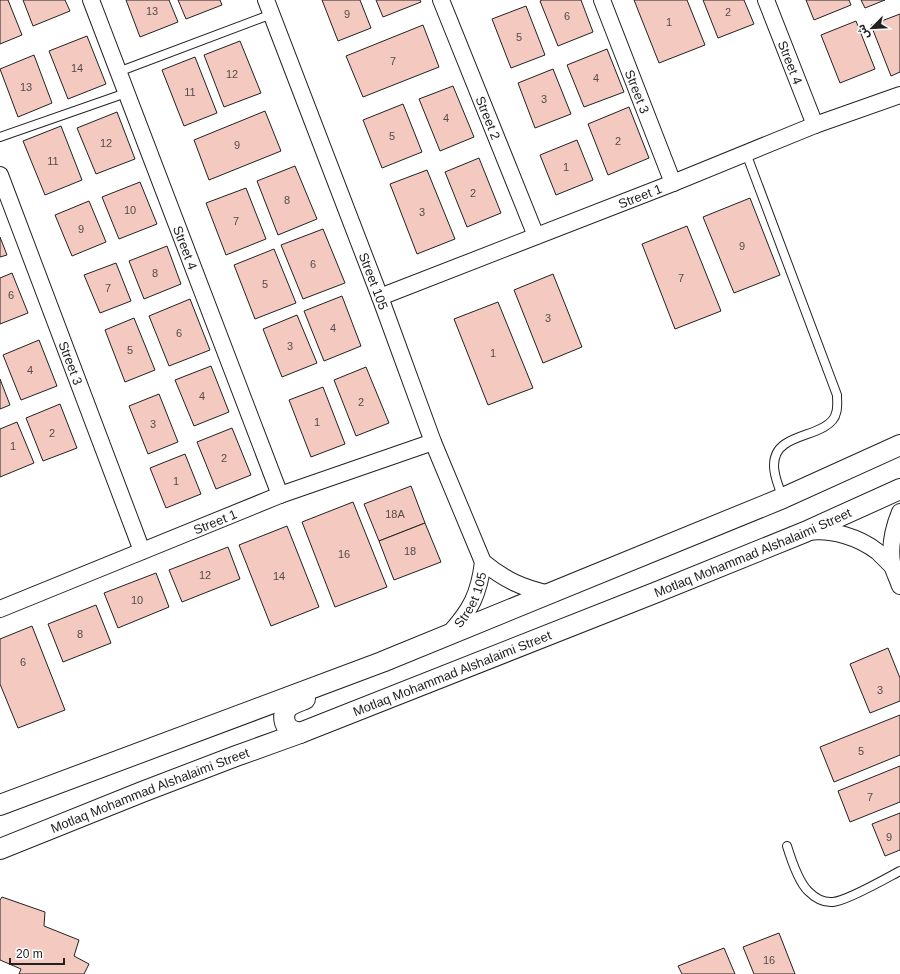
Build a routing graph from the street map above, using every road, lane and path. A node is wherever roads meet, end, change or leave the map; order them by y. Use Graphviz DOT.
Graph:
graph roads {
  1 [pos="91,0"];
  2 [pos="441,0"];
  3 [pos="602,0"];
  4 [pos="766,0"];
  5 [pos="269,7"];
  6 [pos="118,72"];
  7 [pos="126,93"];
  8 [pos="900,95"];
  9 [pos="815,125"];
  10 [pos="0,137"];
  11 [pos="746,153"];
  12 [pos="0,175"];
  13 [pos="673,183"];
  14 [pos="536,236"];
  15 [pos="380,297"];
  16 [pos="433,442"];
  17 [pos="900,445"];
  18 [pos="900,489"];
  19 [pos="280,495"];
  20 [pos="783,498"];
  21 [pos="900,512"];
  22 [pos="805,532"];
  23 [pos="142,551"];
  24 [pos="483,562"];
  25 [pos="893,567"];
  26 [pos="900,586"];
  27 [pos="550,594"];
  28 [pos="2,603"];
  29 [pos="449,634"];
  30 [pos="382,662"];
  31 [pos="300,733"];
  32 [pos="0,805"];
  33 [pos="787,846"];
  34 [pos="0,850"];
  35 [pos="900,871"];
  1 -- 6 [label="street, Street 4"];
  2 -- 14 [label="street, Street 2"];
  3 -- 13 [label="street, Street 3"];
  4 -- 9 [label="street, Street 4"];
  5 -- 6 [label="lane"];
  5 -- 15 [label="street, Street 105"];
  6 -- 7 [label="street, Street 4"];
  7 -- 10 [label="lane"];
  7 -- 19 [label="street, Street 4"];
  8 -- 9 [label="street, Street 1"];
  9 -- 11 [label="street, Street 1"];
  11 -- 13 [label="street, Street 1"];
  11 -- 20 [label="lane"];
  12 -- 23 [label="street, Street 3"];
  13 -- 14 [label="street, Street 1"];
  14 -- 15 [label="street, Street 1"];
  15 -- 16 [label="street, Street 105"];
  16 -- 19 [label="street, Street 1"];
  16 -- 24 [label="street, Street 105"];
  17 -- 20 [label="street"];
  18 -- 22 [label="street, Motlaq Mohammad Alshalaimi Street"];
  19 -- 23 [label="street, Street 1"];
  20 -- 27 [label="street"];
  21 -- 25 [label="street"];
  22 -- 25 [label="street"];
  22 -- 31 [label="street, Motlaq Mohammad Alshalaimi Street"];
  23 -- 28 [label="street, Street 1"];
  24 -- 27 [label="street, Street 105"];
  24 -- 29 [label="street, Street 105"];
  25 -- 26 [label="street"];
  27 -- 29 [label="street"];
  29 -- 30 [label="street"];
  30 -- 31 [label="street"];
  30 -- 32 [label="street"];
  31 -- 34 [label="street, Motlaq Mohammad Alshalaimi Street"];
  33 -- 35 [label="lane"];
}
